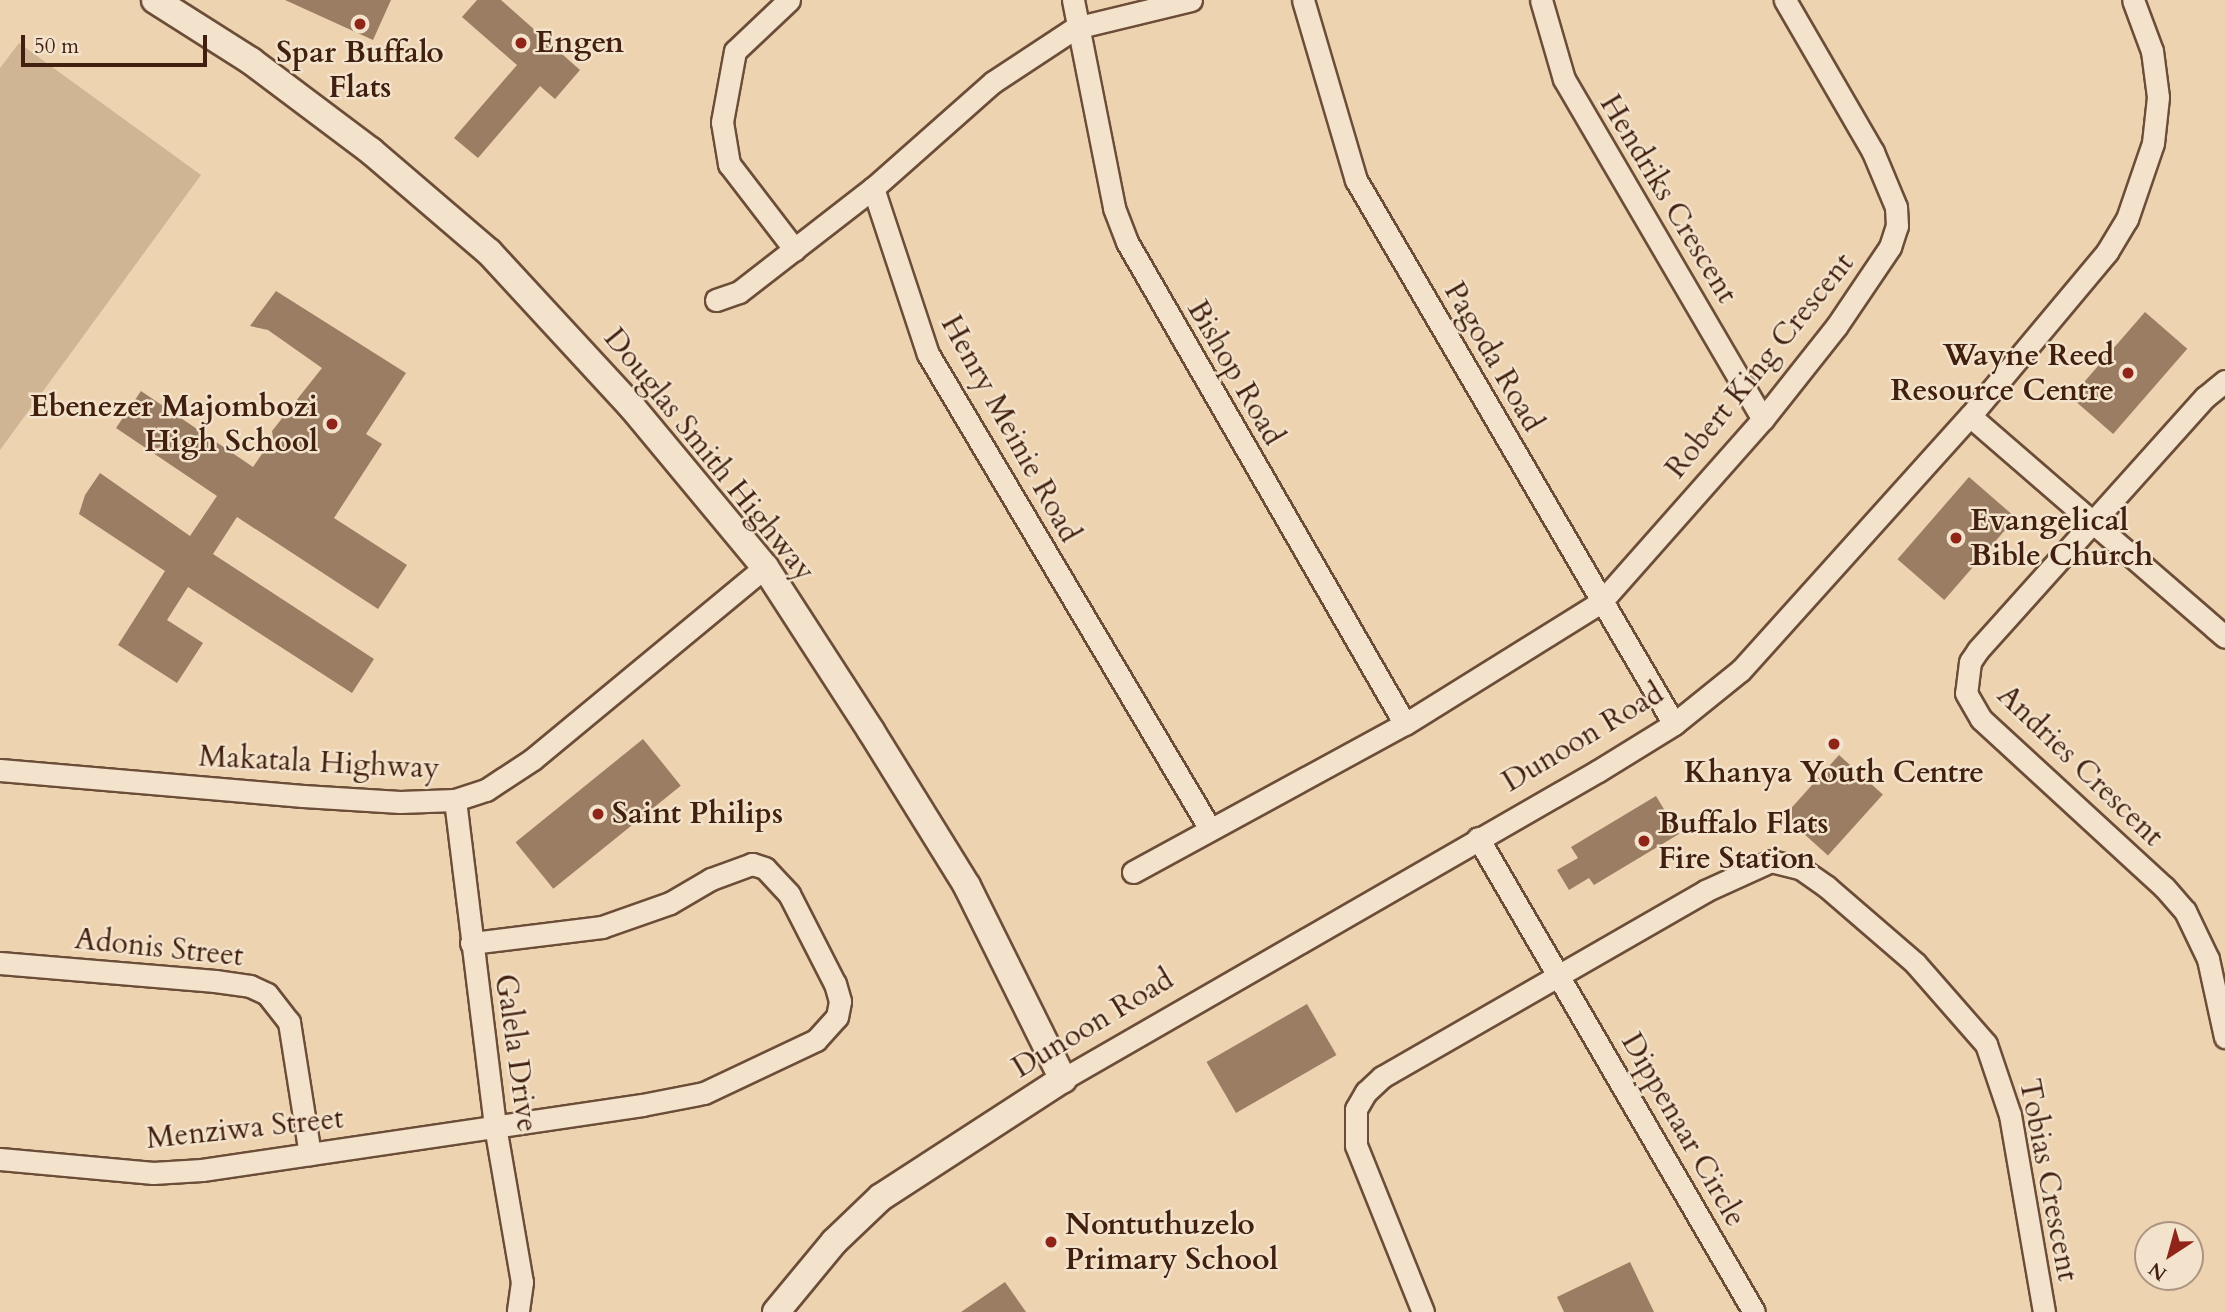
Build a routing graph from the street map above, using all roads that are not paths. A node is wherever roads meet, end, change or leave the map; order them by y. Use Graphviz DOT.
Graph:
graph roads {
  1 [pos="155,0"];
  2 [pos="789,0"];
  3 [pos="1073,0"];
  4 [pos="1191,0"];
  5 [pos="1303,0"];
  6 [pos="1541,0"];
  7 [pos="1785,0"];
  8 [pos="2133,0"];
  9 [pos="1075,28"];
  10 [pos="873,188"];
  11 [pos="795,250"];
  12 [pos="716,300"];
  13 [pos="2225,381"];
  14 [pos="1970,416"];
  15 [pos="1763,419"];
  16 [pos="2092,522"];
  17 [pos="765,567"];
  18 [pos="1601,602"];
  19 [pos="2225,637"];
  20 [pos="1405,724"];
  21 [pos="1674,724"];
  22 [pos="0,770"];
  23 [pos="455,800"];
  24 [pos="1210,829"];
  25 [pos="1478,838"];
  26 [pos="1133,872"];
  27 [pos="471,943"];
  28 [pos="0,963"];
  29 [pos="1560,978"];
  30 [pos="2225,1037"];
  31 [pos="1063,1079"];
  32 [pos="495,1126"];
  33 [pos="310,1154"];
  34 [pos="0,1159"];
  35 [pos="518,1312"];
  36 [pos="776,1312"];
  37 [pos="1423,1312"];
  38 [pos="1754,1312"];
  39 [pos="2044,1312"];
  1 -- 17 [label="street, Douglas Smith Highway"];
  2 -- 11 [label="street"];
  3 -- 9 [label="street, Bishop Road"];
  4 -- 9 [label="street"];
  5 -- 18 [label="street, Pagoda Road"];
  6 -- 15 [label="street, Hendriks Crescent"];
  7 -- 15 [label="street, Robert King Crescent"];
  8 -- 14 [label="street, Dunoon Road"];
  9 -- 10 [label="street"];
  9 -- 20 [label="street, Bishop Road"];
  10 -- 11 [label="street"];
  10 -- 24 [label="street, Henry Meinie Road"];
  11 -- 12 [label="street"];
  13 -- 16 [label="street, Andries Crescent"];
  14 -- 16 [label="street"];
  14 -- 21 [label="street, Dunoon Road"];
  15 -- 18 [label="street, Robert King Crescent"];
  16 -- 19 [label="street"];
  16 -- 30 [label="street, Andries Crescent"];
  17 -- 23 [label="street, Makatala Highway"];
  17 -- 31 [label="street, Douglas Smith Highway"];
  18 -- 20 [label="street"];
  18 -- 21 [label="street, Pagoda Road"];
  20 -- 24 [label="street"];
  21 -- 25 [label="street, Dunoon Road"];
  22 -- 23 [label="street, Makatala Highway"];
  23 -- 27 [label="street, Galela Drive"];
  24 -- 26 [label="street"];
  25 -- 29 [label="street, Dippenaar Circle"];
  25 -- 31 [label="street, Dunoon Road"];
  27 -- 32 [label="street, Galela Drive"];
  27 -- 32 [label="street, Menziwa Street"];
  28 -- 33 [label="street, Adonis Street"];
  29 -- 37 [label="street"];
  29 -- 38 [label="street, Dippenaar Circle"];
  29 -- 39 [label="street, Tobias Crescent"];
  31 -- 36 [label="street, Dunoon Road"];
  32 -- 33 [label="street, Menziwa Street"];
  32 -- 35 [label="street, Galela Drive"];
  33 -- 34 [label="street, Menziwa Street"];
}
